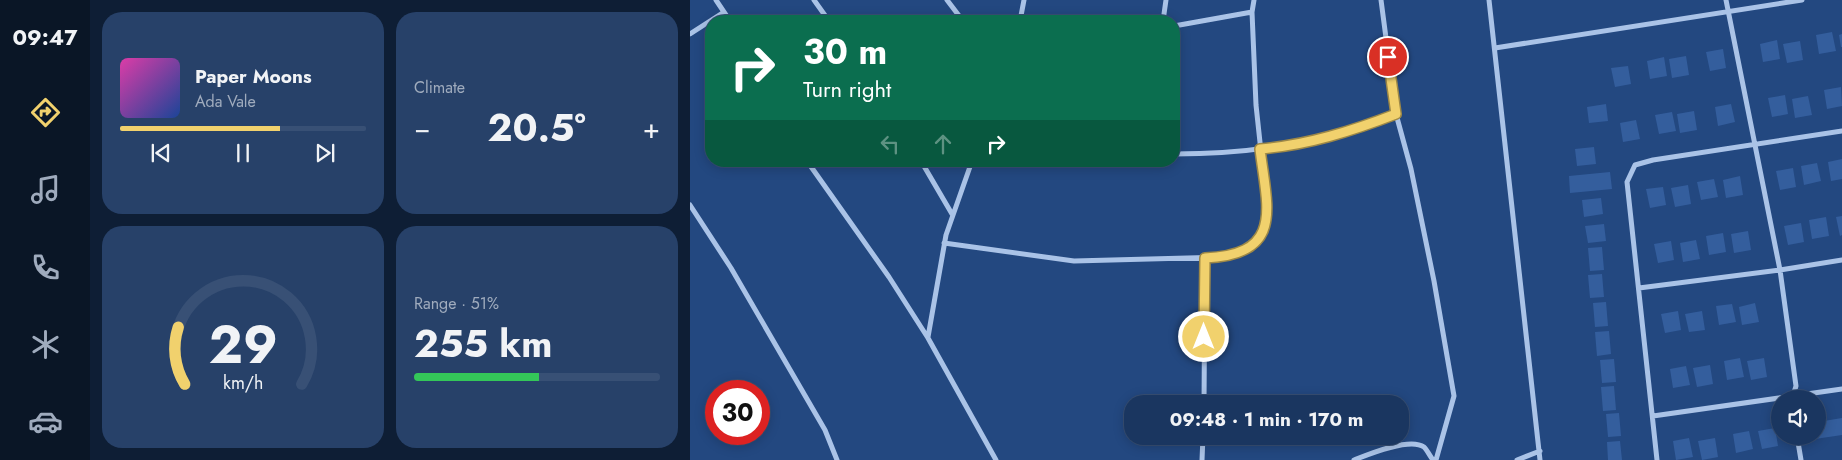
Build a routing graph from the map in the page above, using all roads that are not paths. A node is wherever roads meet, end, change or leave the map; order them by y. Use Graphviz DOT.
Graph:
graph roads {
  1 [pos="716,0"];
  2 [pos="814,0"];
  3 [pos="947,0"];
  4 [pos="1024,0"];
  5 [pos="1166,0"];
  6 [pos="1254,0"];
  7 [pos="1381,0"];
  8 [pos="1489,0"];
  9 [pos="1726,0"];
  10 [pos="1802,0"];
  11 [pos="724,12"];
  12 [pos="1252,12"];
  13 [pos="1728,12"];
  14 [pos="719,15"];
  15 [pos="726,15"];
  16 [pos="825,15"];
  17 [pos="958,15"];
  18 [pos="1021,15"];
  19 [pos="1164,15"];
  20 [pos="705,24"];
  21 [pos="1180,25"];
  22 [pos="690,34"];
  23 [pos="1496,48"];
  24 [pos="1396,114"];
  25 [pos="1842,131"];
  26 [pos="1756,145"];
  27 [pos="1260,149"];
  28 [pos="1180,154"];
  29 [pos="811,167"];
  30 [pos="925,167"];
  31 [pos="970,167"];
  32 [pos="690,205"];
  33 [pos="952,214"];
  34 [pos="944,243"];
  35 [pos="1205,258"];
  36 [pos="1842,260"];
  37 [pos="1780,270"];
  38 [pos="1639,288"];
  39 [pos="928,338"];
  40 [pos="1842,389"];
  41 [pos="1794,390"];
  42 [pos="1826,392"];
  43 [pos="1204,395"];
  44 [pos="1771,401"];
  45 [pos="1652,416"];
  46 [pos="1203,445"];
  47 [pos="1798,445"];
  48 [pos="1540,451"];
  49 [pos="993,459"];
  50 [pos="837,460"];
  51 [pos="1202,460"];
  52 [pos="1354,460"];
  53 [pos="1435,460"];
  54 [pos="1517,460"];
  55 [pos="1540,460"];
  56 [pos="1657,460"];
  57 [pos="1801,460"];
  1 -- 11 [label="street"];
  2 -- 16 [label="street"];
  3 -- 17 [label="street"];
  4 -- 18 [label="street"];
  5 -- 19 [label="street"];
  6 -- 12 [label="street"];
  7 -- 24 [label="street"];
  8 -- 23 [label="street"];
  9 -- 13 [label="street"];
  10 -- 13 [label="street"];
  11 -- 14 [label="street"];
  11 -- 15 [label="street"];
  12 -- 21 [label="street"];
  12 -- 27 [label="street"];
  13 -- 23 [label="street"];
  13 -- 26 [label="street"];
  20 -- 22 [label="street"];
  23 -- 48 [label="street"];
  24 -- 27 [label="street"];
  24 -- 53 [label="street"];
  25 -- 26 [label="street"];
  26 -- 37 [label="street"];
  26 -- 38 [label="street"];
  27 -- 28 [label="street"];
  27 -- 35 [label="street"];
  29 -- 39 [label="street"];
  30 -- 33 [label="street"];
  31 -- 33 [label="street"];
  32 -- 50 [label="street"];
  33 -- 34 [label="street"];
  34 -- 35 [label="street"];
  34 -- 39 [label="street"];
  35 -- 43 [label="street"];
  36 -- 37 [label="street"];
  37 -- 38 [label="street"];
  37 -- 41 [label="street"];
  38 -- 45 [label="street"];
  39 -- 49 [label="street"];
  40 -- 42 [label="street"];
  44 -- 45 [label="street"];
  45 -- 56 [label="street"];
  46 -- 51 [label="street"];
  47 -- 57 [label="street"];
  48 -- 54 [label="street"];
  48 -- 55 [label="street"];
  52 -- 53 [label="street"];
}
